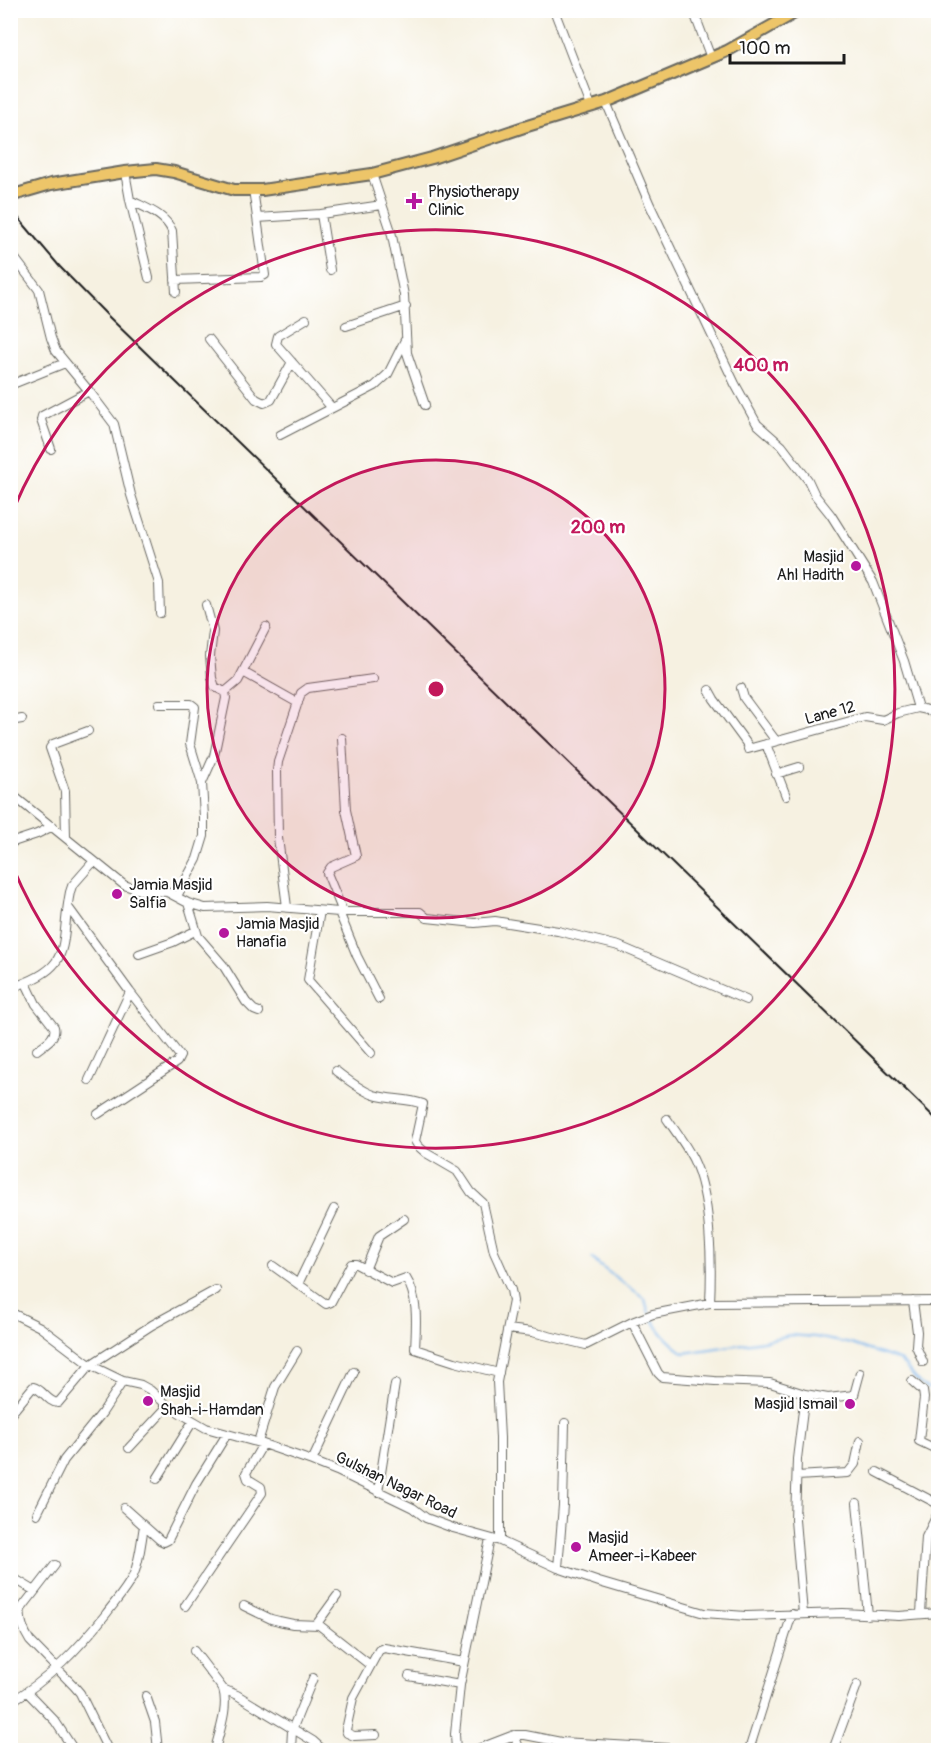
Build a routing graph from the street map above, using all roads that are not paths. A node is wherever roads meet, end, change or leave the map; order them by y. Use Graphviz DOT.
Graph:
graph roads {
  1 [pos="554,10"];
  2 [pos="693,10"];
  3 [pos="800,10"];
  4 [pos="711,58"];
  5 [pos="606,102"];
  6 [pos="591,106"];
  7 [pos="126,172"];
  8 [pos="372,174"];
  9 [pos="253,189"];
  10 [pos="10,196"];
  11 [pos="130,200"];
  12 [pos="382,205"];
  13 [pos="321,214"];
  14 [pos="257,218"];
  15 [pos="10,252"];
  16 [pos="330,270"];
  17 [pos="149,278"];
  18 [pos="175,280"];
  19 [pos="176,291"];
  20 [pos="406,306"];
  21 [pos="306,319"];
  22 [pos="346,326"];
  23 [pos="209,339"];
  24 [pos="406,339"];
  25 [pos="292,362"];
  26 [pos="65,363"];
  27 [pos="10,385"];
  28 [pos="89,391"];
  29 [pos="425,405"];
  30 [pos="332,408"];
  31 [pos="279,435"];
  32 [pos="51,449"];
  33 [pos="206,605"];
  34 [pos="160,613"];
  35 [pos="266,627"];
  36 [pos="243,672"];
  37 [pos="373,679"];
  38 [pos="741,688"];
  39 [pos="709,690"];
  40 [pos="225,692"];
  41 [pos="298,703"];
  42 [pos="159,704"];
  43 [pos="918,708"];
  44 [pos="939,718"];
  45 [pos="22,719"];
  46 [pos="10,721"];
  47 [pos="88,731"];
  48 [pos="342,738"];
  49 [pos="776,741"];
  50 [pos="766,744"];
  51 [pos="799,767"];
  52 [pos="776,774"];
  53 [pos="202,783"];
  54 [pos="10,793"];
  55 [pos="786,796"];
  56 [pos="53,826"];
  57 [pos="66,837"];
  58 [pos="10,843"];
  59 [pos="94,861"];
  60 [pos="177,896"];
  61 [pos="188,903"];
  62 [pos="68,907"];
  63 [pos="287,907"];
  64 [pos="321,911"];
  65 [pos="341,912"];
  66 [pos="195,931"];
  67 [pos="139,954"];
  68 [pos="26,983"];
  69 [pos="10,988"];
  70 [pos="130,992"];
  71 [pos="379,999"];
  72 [pos="746,1000"];
  73 [pos="259,1012"];
  74 [pos="37,1050"];
  75 [pos="371,1053"];
  76 [pos="336,1071"];
  77 [pos="89,1080"];
  78 [pos="98,1114"];
  79 [pos="667,1119"];
  80 [pos="334,1209"];
  81 [pos="404,1219"];
  82 [pos="273,1266"];
  83 [pos="365,1270"];
  84 [pos="298,1284"];
  85 [pos="216,1290"];
  86 [pos="913,1301"];
  87 [pos="939,1301"];
  88 [pos="710,1303"];
  89 [pos="10,1312"];
  90 [pos="632,1322"];
  91 [pos="508,1329"];
  92 [pos="297,1351"];
  93 [pos="923,1362"];
  94 [pos="90,1365"];
  95 [pos="354,1372"];
  96 [pos="499,1372"];
  97 [pos="860,1373"];
  98 [pos="123,1381"];
  99 [pos="912,1381"];
  100 [pos="395,1384"];
  101 [pos="805,1394"];
  102 [pos="168,1406"];
  103 [pos="10,1415"];
  104 [pos="193,1421"];
  105 [pos="565,1423"];
  106 [pos="227,1434"];
  107 [pos="860,1441"];
  108 [pos="261,1443"];
  109 [pos="129,1448"];
  110 [pos="939,1450"];
  111 [pos="312,1461"];
  112 [pos="877,1472"];
  113 [pos="797,1476"];
  114 [pos="157,1479"];
  115 [pos="378,1492"];
  116 [pos="857,1503"];
  117 [pos="939,1504"];
  118 [pos="124,1508"];
  119 [pos="939,1512"];
  120 [pos="37,1515"];
  121 [pos="144,1526"];
  122 [pos="490,1539"];
  123 [pos="500,1541"];
  124 [pos="55,1566"];
  125 [pos="558,1568"];
  126 [pos="10,1576"];
  127 [pos="35,1592"];
  128 [pos="337,1596"];
  129 [pos="185,1606"];
  130 [pos="244,1606"];
  131 [pos="921,1613"];
  132 [pos="939,1613"];
  133 [pos="792,1614"];
  134 [pos="803,1614"];
  135 [pos="868,1615"];
  136 [pos="316,1625"];
  137 [pos="194,1651"];
  138 [pos="464,1662"];
  139 [pos="370,1665"];
  140 [pos="57,1668"];
  141 [pos="409,1676"];
  142 [pos="313,1678"];
  143 [pos="460,1685"];
  144 [pos="857,1685"];
  145 [pos="223,1689"];
  146 [pos="27,1692"];
  147 [pos="146,1696"];
  148 [pos="10,1702"];
  149 [pos="292,1730"];
  150 [pos="376,1735"];
  151 [pos="514,1735"];
  152 [pos="562,1746"];
  153 [pos="606,1748"];
  154 [pos="649,1749"];
  155 [pos="74,1750"];
  156 [pos="108,1750"];
  157 [pos="158,1750"];
  158 [pos="215,1750"];
  159 [pos="291,1750"];
  160 [pos="323,1750"];
  161 [pos="456,1750"];
  162 [pos="476,1750"];
  163 [pos="520,1750"];
  164 [pos="695,1750"];
  165 [pos="704,1750"];
  166 [pos="749,1750"];
  167 [pos="833,1750"];
  1 -- 6 [label="street"];
  2 -- 4 [label="street"];
  3 -- 4 [label="main road"];
  4 -- 5 [label="main road"];
  5 -- 6 [label="main road"];
  5 -- 43 [label="street"];
  6 -- 8 [label="main road"];
  7 -- 9 [label="main road"];
  7 -- 10 [label="main road"];
  7 -- 11 [label="street"];
  8 -- 9 [label="main road"];
  8 -- 12 [label="street"];
  9 -- 14 [label="street"];
  11 -- 17 [label="street"];
  11 -- 18 [label="street"];
  12 -- 13 [label="street"];
  12 -- 20 [label="street"];
  13 -- 14 [label="street"];
  13 -- 16 [label="street"];
  14 -- 18 [label="street"];
  15 -- 26 [label="street"];
  18 -- 19 [label="street"];
  20 -- 22 [label="street"];
  20 -- 24 [label="street"];
  21 -- 25 [label="street"];
  23 -- 25 [label="street"];
  24 -- 29 [label="street"];
  24 -- 30 [label="street"];
  25 -- 30 [label="street"];
  26 -- 27 [label="street"];
  26 -- 28 [label="street"];
  28 -- 32 [label="street"];
  28 -- 34 [label="street"];
  30 -- 31 [label="street"];
  33 -- 40 [label="street"];
  35 -- 36 [label="street"];
  36 -- 40 [label="street"];
  36 -- 41 [label="street"];
  37 -- 41 [label="street"];
  38 -- 49 [label="street"];
  39 -- 50 [label="street, Lane 12"];
  40 -- 53 [label="street"];
  41 -- 63 [label="street"];
  42 -- 53 [label="street"];
  43 -- 44 [label="street"];
  43 -- 49 [label="street, Lane 12"];
  45 -- 46 [label="street"];
  47 -- 57 [label="street"];
  48 -- 65 [label="street"];
  49 -- 50 [label="street, Lane 12"];
  50 -- 52 [label="street"];
  51 -- 52 [label="street"];
  52 -- 55 [label="street"];
  53 -- 60 [label="street"];
  54 -- 56 [label="street"];
  56 -- 57 [label="street"];
  56 -- 58 [label="street"];
  57 -- 59 [label="street"];
  59 -- 60 [label="street"];
  59 -- 62 [label="street"];
  60 -- 61 [label="street"];
  61 -- 63 [label="street"];
  61 -- 66 [label="street"];
  62 -- 68 [label="street"];
  62 -- 70 [label="street"];
  63 -- 64 [label="street"];
  64 -- 65 [label="street"];
  64 -- 75 [label="street"];
  65 -- 71 [label="street"];
  65 -- 72 [label="street"];
  66 -- 67 [label="street"];
  66 -- 73 [label="street"];
  68 -- 69 [label="street"];
  68 -- 74 [label="street"];
  70 -- 77 [label="street"];
  70 -- 78 [label="street"];
  76 -- 91 [label="street"];
  79 -- 88 [label="street"];
  80 -- 84 [label="street"];
  81 -- 83 [label="street"];
  82 -- 84 [label="street"];
  83 -- 84 [label="street"];
  83 -- 96 [label="street"];
  85 -- 94 [label="street"];
  86 -- 87 [label="street"];
  86 -- 88 [label="street"];
  86 -- 93 [label="street"];
  88 -- 90 [label="street"];
  89 -- 94 [label="street, Gulshan Nagar Road"];
  90 -- 91 [label="street"];
  90 -- 101 [label="street"];
  91 -- 96 [label="street"];
  92 -- 108 [label="street"];
  94 -- 98 [label="street, Gulshan Nagar Road"];
  94 -- 103 [label="street"];
  95 -- 111 [label="street"];
  96 -- 123 [label="street"];
  97 -- 101 [label="street"];
  98 -- 102 [label="street, Gulshan Nagar Road"];
  98 -- 120 [label="street"];
  99 -- 110 [label="street"];
  100 -- 115 [label="street"];
  101 -- 113 [label="street"];
  102 -- 104 [label="street, Gulshan Nagar Road"];
  102 -- 109 [label="street"];
  104 -- 106 [label="street, Gulshan Nagar Road"];
  104 -- 114 [label="street"];
  105 -- 125 [label="street"];
  106 -- 108 [label="street, Gulshan Nagar Road"];
  106 -- 121 [label="street"];
  107 -- 113 [label="street"];
  108 -- 111 [label="street, Gulshan Nagar Road"];
  108 -- 129 [label="street"];
  111 -- 115 [label="street, Gulshan Nagar Road"];
  112 -- 117 [label="street"];
  113 -- 134 [label="street"];
  115 -- 122 [label="street, Gulshan Nagar Road"];
  116 -- 135 [label="street"];
  118 -- 121 [label="street"];
  119 -- 131 [label="street"];
  121 -- 140 [label="street"];
  122 -- 123 [label="street, Gulshan Nagar Road"];
  122 -- 138 [label="street"];
  123 -- 125 [label="street, Gulshan Nagar Road"];
  124 -- 127 [label="street"];
  125 -- 133 [label="street, Gulshan Nagar Road"];
  126 -- 127 [label="street"];
  127 -- 140 [label="street"];
  128 -- 136 [label="street"];
  130 -- 136 [label="street"];
  131 -- 132 [label="street, Gulshan Nagar Road"];
  131 -- 135 [label="street, Gulshan Nagar Road"];
  133 -- 134 [label="street, Gulshan Nagar Road"];
  133 -- 166 [label="street"];
  134 -- 135 [label="street, Gulshan Nagar Road"];
  136 -- 139 [label="street"];
  137 -- 145 [label="street"];
  138 -- 139 [label="street"];
  138 -- 143 [label="street"];
  139 -- 150 [label="street"];
  140 -- 146 [label="street"];
  140 -- 156 [label="street"];
  141 -- 143 [label="street"];
  142 -- 149 [label="street"];
  143 -- 161 [label="street"];
  144 -- 167 [label="street"];
  145 -- 149 [label="street"];
  145 -- 158 [label="street"];
  146 -- 148 [label="street"];
  146 -- 155 [label="street"];
  147 -- 157 [label="street"];
  149 -- 159 [label="street"];
  149 -- 160 [label="street"];
  151 -- 152 [label="street"];
  151 -- 162 [label="street"];
  151 -- 163 [label="street"];
  152 -- 153 [label="street"];
  153 -- 154 [label="street"];
  154 -- 164 [label="street"];
  164 -- 165 [label="street"];
}
